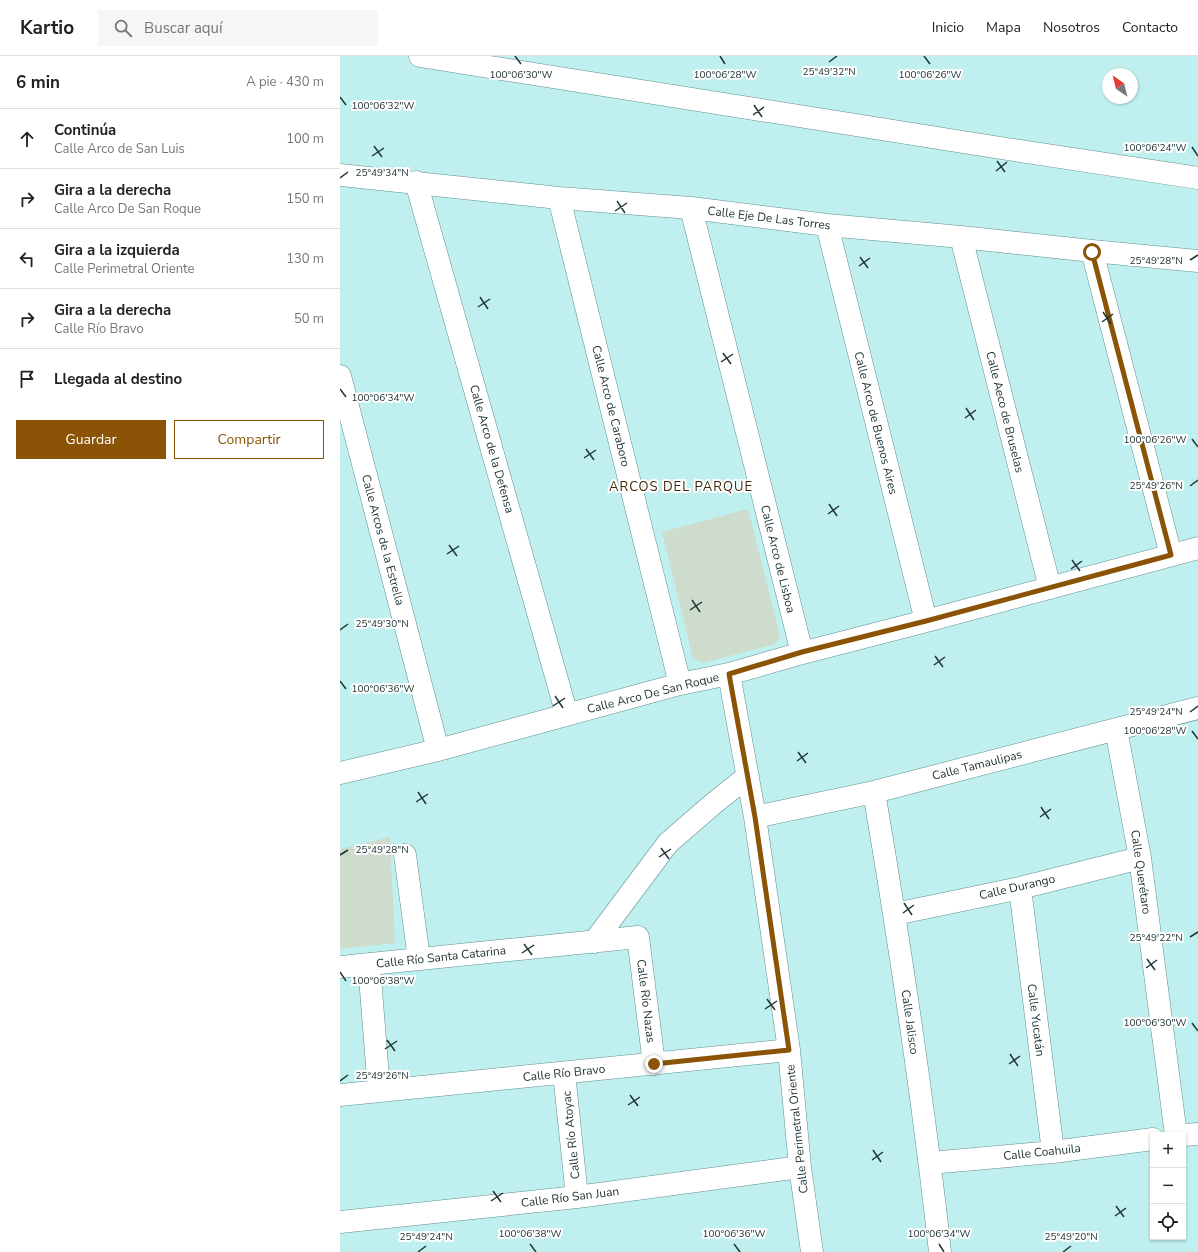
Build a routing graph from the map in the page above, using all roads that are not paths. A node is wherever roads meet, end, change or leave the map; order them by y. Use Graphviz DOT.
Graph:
graph roads {
  1 [pos="420,56"];
  2 [pos="340,175"];
  3 [pos="1198,178"];
  4 [pos="416,182"];
  5 [pos="559,198"];
  6 [pos="691,208"];
  7 [pos="827,225"];
  8 [pos="961,237"];
  9 [pos="1092,252"];
  10 [pos="1198,261"];
  11 [pos="340,376"];
  12 [pos="1198,548"];
  13 [pos="1171,555"];
  14 [pos="1050,588"];
  15 [pos="926,621"];
  16 [pos="802,652"];
  17 [pos="729,674"];
  18 [pos="680,684"];
  19 [pos="1198,708"];
  20 [pos="567,715"];
  21 [pos="1116,729"];
  22 [pos="438,750"];
  23 [pos="340,773"];
  24 [pos="748,776"];
  25 [pos="874,792"];
  26 [pos="755,817"];
  27 [pos="405,855"];
  28 [pos="1140,858"];
  29 [pos="1020,888"];
  30 [pos="895,914"];
  31 [pos="638,937"];
  32 [pos="594,942"];
  33 [pos="419,959"];
  34 [pos="369,964"];
  35 [pos="340,967"];
  36 [pos="789,1050"];
  37 [pos="654,1064"];
  38 [pos="564,1073"];
  39 [pos="379,1091"];
  40 [pos="340,1095"];
  41 [pos="1176,1132"];
  42 [pos="1198,1134"];
  43 [pos="1186,1135"];
  44 [pos="1150,1139"];
  45 [pos="1053,1152"];
  46 [pos="930,1163"];
  47 [pos="800,1167"];
  48 [pos="577,1197"];
  49 [pos="340,1222"];
  50 [pos="812,1252"];
  51 [pos="940,1252"];
  1 -- 3 [label="street"];
  2 -- 4 [label="street, Calle Eje De Las Torres"];
  4 -- 5 [label="street, Calle Eje De Las Torres"];
  4 -- 20 [label="street, Calle Arco de la Defensa"];
  5 -- 6 [label="street, Calle Eje De Las Torres"];
  5 -- 18 [label="street, Calle Arco de Caraboro"];
  6 -- 7 [label="street, Calle Eje De Las Torres"];
  6 -- 16 [label="street, Calle Arco de Lisboa"];
  7 -- 8 [label="street, Calle Eje De Las Torres"];
  7 -- 15 [label="street, Calle Arco de Buenos Aires"];
  8 -- 9 [label="street, Calle Eje De Las Torres"];
  8 -- 14 [label="street, Calle Aeco de Bruselas"];
  9 -- 10 [label="street, Calle Eje De Las Torres"];
  9 -- 13 [label="street"];
  11 -- 22 [label="street, Calle Arcos de la Estrella"];
  12 -- 13 [label="street, Calle Arco De San Roque"];
  13 -- 14 [label="street, Calle Arco De San Roque"];
  14 -- 15 [label="street, Calle Arco De San Roque"];
  15 -- 16 [label="street, Calle Arco De San Roque"];
  16 -- 17 [label="street, Calle Arco De San Roque"];
  17 -- 18 [label="street, Calle Arco De San Roque"];
  17 -- 24 [label="street, Calle Perimetral Oriente"];
  18 -- 20 [label="street, Calle Arco De San Roque"];
  19 -- 21 [label="street, Calle Tamaulipas"];
  20 -- 22 [label="street, Calle Arco De San Roque"];
  21 -- 25 [label="street, Calle Tamaulipas"];
  21 -- 28 [label="street, Calle Querétaro"];
  22 -- 23 [label="street, Calle Arco De San Roque"];
  24 -- 26 [label="street, Calle Perimetral Oriente"];
  24 -- 32 [label="street"];
  25 -- 26 [label="street, Calle Tamaulipas"];
  25 -- 30 [label="street, Calle Jalisco"];
  26 -- 36 [label="street, Calle Perimetral Oriente"];
  27 -- 33 [label="street"];
  28 -- 29 [label="street, Calle Durango"];
  28 -- 41 [label="street, Calle Querétaro"];
  29 -- 30 [label="street, Calle Durango"];
  29 -- 45 [label="street, Calle Yucatán"];
  30 -- 46 [label="street, Calle Jalisco"];
  31 -- 32 [label="street, Calle Río Santa Catarina"];
  31 -- 37 [label="street, Calle Río Nazas"];
  32 -- 33 [label="street, Calle Río Santa Catarina"];
  33 -- 34 [label="street, Calle Río Santa Catarina"];
  34 -- 35 [label="street, Calle Río Santa Catarina"];
  34 -- 39 [label="street"];
  36 -- 37 [label="street, Calle Río Bravo"];
  36 -- 47 [label="street, Calle Perimetral Oriente"];
  37 -- 38 [label="street, Calle Río Bravo"];
  38 -- 39 [label="street, Calle Río Bravo"];
  38 -- 48 [label="street, Calle Río Atoyac"];
  39 -- 40 [label="street, Calle Río Bravo"];
  42 -- 43 [label="street"];
  44 -- 45 [label="street, Calle Coahuila"];
  45 -- 46 [label="street, Calle Coahuila"];
  46 -- 51 [label="street, Calle Jalisco"];
  47 -- 48 [label="street, Calle Río San Juan"];
  47 -- 50 [label="street, Calle Perimetral Oriente"];
  48 -- 49 [label="street, Calle Río San Juan"];
}
